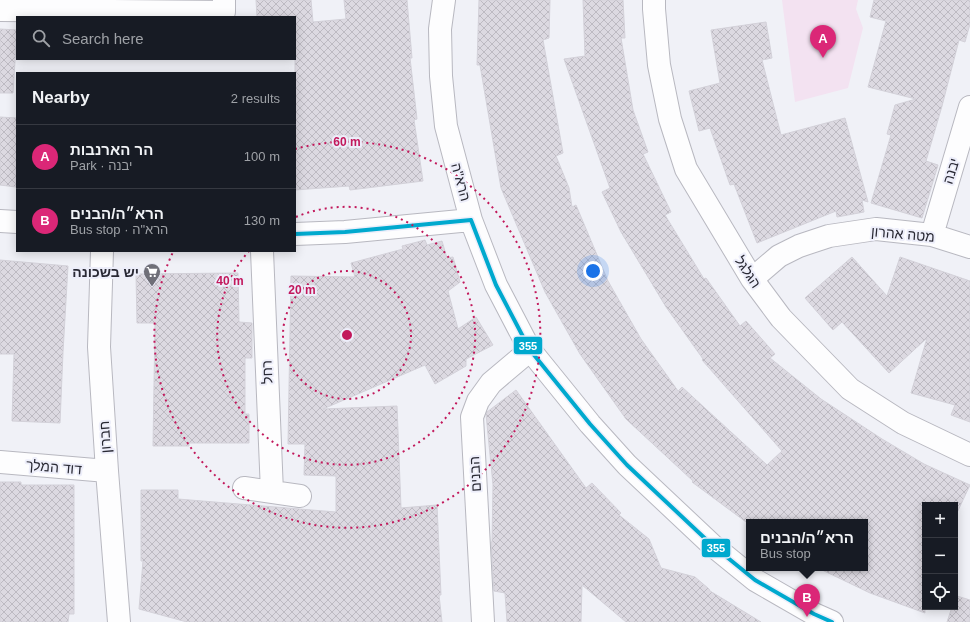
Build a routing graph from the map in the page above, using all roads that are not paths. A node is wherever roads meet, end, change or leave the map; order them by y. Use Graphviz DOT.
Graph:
graph roads {
  1 [pos="444,0"];
  2 [pos="654,0"];
  3 [pos="224,6"];
  4 [pos="0,10"];
  5 [pos="970,107"];
  6 [pos="471,220"];
  7 [pos="0,221"];
  8 [pos="16,222"];
  9 [pos="296,234"];
  10 [pos="932,235"];
  11 [pos="970,247"];
  12 [pos="102,252"];
  13 [pos="262,252"];
  14 [pos="752,279"];
  15 [pos="530,350"];
  16 [pos="970,454"];
  17 [pos="0,462"];
  18 [pos="107,471"];
  19 [pos="244,488"];
  20 [pos="272,492"];
  21 [pos="300,496"];
  22 [pos="119,622"];
  23 [pos="483,622"];
  24 [pos="832,622"];
  1 -- 6 [label="street, הרא\"ה"];
  2 -- 14 [label="street, הגלגל"];
  3 -- 4 [label="street"];
  5 -- 10 [label="street, יבנה"];
  6 -- 9 [label="street"];
  6 -- 15 [label="street, הרא\"ה"];
  7 -- 8 [label="street"];
  10 -- 11 [label="street, מטה אהרון"];
  10 -- 14 [label="street, מטה אהרון"];
  12 -- 18 [label="street, חברון"];
  13 -- 20 [label="street, רחל"];
  14 -- 16 [label="street, הגלגל"];
  15 -- 23 [label="street, הבנים"];
  15 -- 24 [label="street, הרא\"ה"];
  17 -- 18 [label="street, דוד המלך"];
  18 -- 22 [label="street, חברון"];
  19 -- 20 [label="street"];
  20 -- 21 [label="street"];
}
